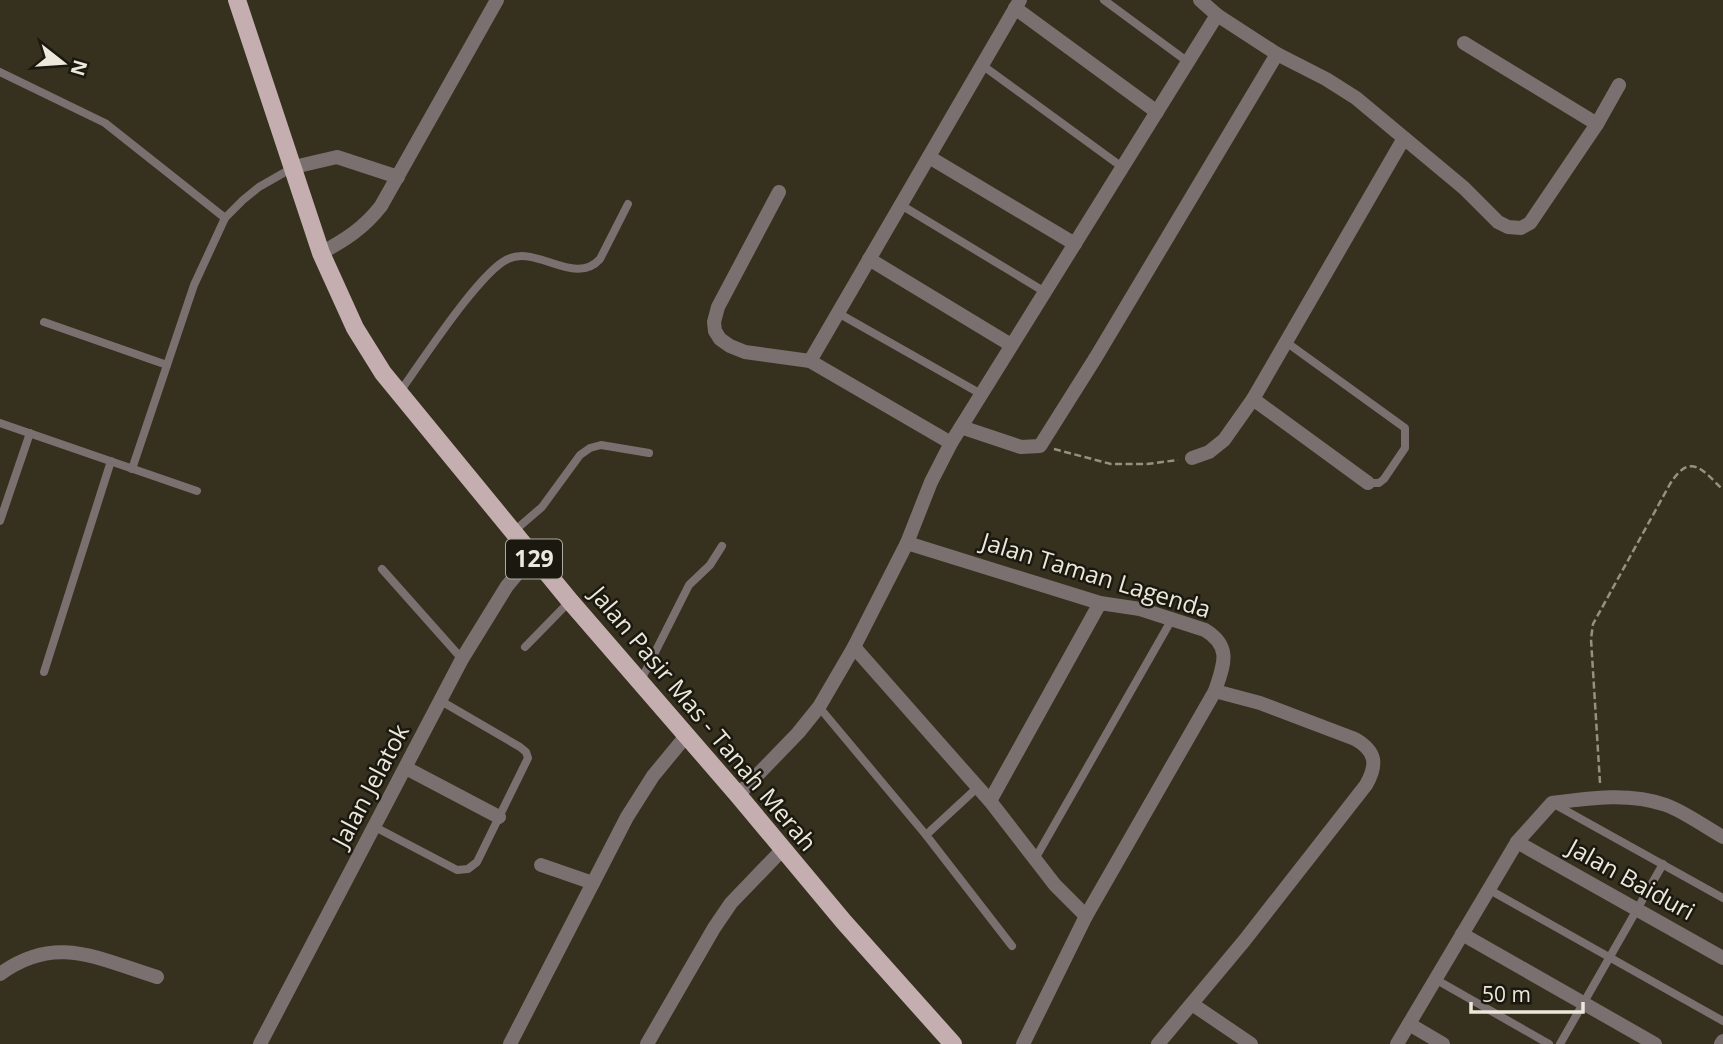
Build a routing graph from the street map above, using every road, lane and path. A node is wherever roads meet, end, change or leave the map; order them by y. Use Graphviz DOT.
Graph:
graph roads {
  1 [pos="237,0"];
  2 [pos="497,0"];
  3 [pos="1104,0"];
  4 [pos="1200,0"];
  5 [pos="1018,4"];
  6 [pos="1217,15"];
  7 [pos="1464,43"];
  8 [pos="1278,54"];
  9 [pos="1188,62"];
  10 [pos="982,65"];
  11 [pos="0,72"];
  12 [pos="1619,85"];
  13 [pos="1157,112"];
  14 [pos="1597,124"];
  15 [pos="1404,138"];
  16 [pos="929,156"];
  17 [pos="294,167"];
  18 [pos="1122,167"];
  19 [pos="398,177"];
  20 [pos="779,191"];
  21 [pos="628,204"];
  22 [pos="901,205"];
  23 [pos="225,218"];
  24 [pos="1075,244"];
  25 [pos="321,253"];
  26 [pos="869,259"];
  27 [pos="1045,292"];
  28 [pos="838,313"];
  29 [pos="44,322"];
  30 [pos="1286,342"];
  31 [pos="1012,345"];
  32 [pos="810,361"];
  33 [pos="167,365"];
  34 [pos="399,393"];
  35 [pos="981,394"];
  36 [pos="1253,399"];
  37 [pos="0,423"];
  38 [pos="961,427"];
  39 [pos="30,433"];
  40 [pos="951,443"];
  41 [pos="1040,446"];
  42 [pos="649,453"];
  43 [pos="1192,458"];
  44 [pos="111,461"];
  45 [pos="132,469"];
  46 [pos="1368,483"];
  47 [pos="1723,490"];
  48 [pos="197,491"];
  49 [pos="0,521"];
  50 [pos="513,532"];
  51 [pos="907,544"];
  52 [pos="722,546"];
  53 [pos="532,556"];
  54 [pos="382,569"];
  55 [pos="570,601"];
  56 [pos="1100,603"];
  57 [pos="1172,619"];
  58 [pos="525,647"];
  59 [pos="854,647"];
  60 [pos="462,659"];
  61 [pos="44,672"];
  62 [pos="640,682"];
  63 [pos="1215,691"];
  64 [pos="441,701"];
  65 [pos="819,708"];
  66 [pos="686,736"];
  67 [pos="406,768"];
  68 [pos="978,787"];
  69 [pos="738,795"];
  70 [pos="1601,797"];
  71 [pos="990,801"];
  72 [pos="1552,803"];
  73 [pos="499,817"];
  74 [pos="375,827"];
  75 [pos="926,835"];
  76 [pos="1723,837"];
  77 [pos="1517,842"];
  78 [pos="782,850"];
  79 [pos="1035,859"];
  80 [pos="1663,864"];
  81 [pos="541,865"];
  82 [pos="593,883"];
  83 [pos="1488,888"];
  84 [pos="1723,898"];
  85 [pos="1638,910"];
  86 [pos="1086,916"];
  87 [pos="1462,934"];
  88 [pos="1012,946"];
  89 [pos="1610,958"];
  90 [pos="1723,958"];
  91 [pos="0,974"];
  92 [pos="157,977"];
  93 [pos="1435,979"];
  94 [pos="1583,1003"];
  95 [pos="1192,1004"];
  96 [pos="1723,1021"];
  97 [pos="1409,1024"];
  98 [pos="260,1044"];
  99 [pos="510,1044"];
  100 [pos="647,1044"];
  101 [pos="953,1044"];
  102 [pos="1023,1044"];
  103 [pos="1158,1044"];
  104 [pos="1251,1044"];
  105 [pos="1397,1044"];
  106 [pos="1443,1044"];
  107 [pos="1549,1044"];
  108 [pos="1560,1044"];
  109 [pos="1655,1044"];
  1 -- 17 [label="main road, Jalan Pasir Mas - Tanah Merah / 129"];
  2 -- 19 [label="street"];
  3 -- 9 [label="lane"];
  4 -- 6 [label="street"];
  5 -- 10 [label="street"];
  5 -- 13 [label="street"];
  6 -- 8 [label="street"];
  6 -- 9 [label="street"];
  7 -- 14 [label="street"];
  8 -- 15 [label="street"];
  8 -- 41 [label="street"];
  9 -- 13 [label="street"];
  10 -- 16 [label="street"];
  10 -- 18 [label="lane"];
  11 -- 23 [label="lane"];
  12 -- 14 [label="street"];
  13 -- 18 [label="street"];
  14 -- 15 [label="street"];
  15 -- 30 [label="street"];
  16 -- 22 [label="street"];
  16 -- 24 [label="street"];
  17 -- 19 [label="street"];
  17 -- 23 [label="lane"];
  17 -- 25 [label="main road, Jalan Pasir Mas - Tanah Merah / 129"];
  18 -- 24 [label="street"];
  19 -- 25 [label="street"];
  20 -- 32 [label="street"];
  21 -- 34 [label="lane"];
  22 -- 26 [label="street"];
  22 -- 27 [label="lane"];
  23 -- 33 [label="lane"];
  24 -- 27 [label="street"];
  25 -- 34 [label="main road, Jalan Pasir Mas - Tanah Merah / 129"];
  26 -- 28 [label="street"];
  26 -- 31 [label="street"];
  27 -- 31 [label="street"];
  28 -- 32 [label="street"];
  28 -- 35 [label="lane"];
  29 -- 33 [label="lane"];
  30 -- 36 [label="street"];
  30 -- 46 [label="lane"];
  31 -- 35 [label="street"];
  32 -- 40 [label="street"];
  33 -- 45 [label="lane"];
  34 -- 50 [label="main road, Jalan Pasir Mas - Tanah Merah / 129"];
  35 -- 38 [label="street"];
  36 -- 43 [label="street"];
  36 -- 46 [label="street"];
  37 -- 39 [label="lane"];
  38 -- 40 [label="street"];
  38 -- 41 [label="street"];
  39 -- 44 [label="lane"];
  39 -- 49 [label="lane"];
  40 -- 51 [label="street"];
  41 -- 43 [label="path"];
  42 -- 50 [label="lane"];
  44 -- 45 [label="lane"];
  44 -- 61 [label="lane"];
  45 -- 48 [label="lane"];
  47 -- 70 [label="path"];
  50 -- 53 [label="main road, Jalan Pasir Mas - Tanah Merah / 129"];
  51 -- 56 [label="street, Jalan Taman Lagenda"];
  51 -- 59 [label="street"];
  52 -- 62 [label="lane"];
  53 -- 55 [label="main road, Jalan Pasir Mas - Tanah Merah / 129"];
  53 -- 60 [label="street, Jalan Jelatok"];
  54 -- 60 [label="lane"];
  55 -- 58 [label="lane"];
  55 -- 62 [label="main road, Jalan Pasir Mas - Tanah Merah / 129"];
  56 -- 57 [label="street, Jalan Taman Lagenda"];
  56 -- 71 [label="street"];
  57 -- 63 [label="street, Jalan Taman Lagenda"];
  57 -- 79 [label="lane"];
  59 -- 65 [label="street"];
  59 -- 68 [label="street"];
  60 -- 64 [label="street, Jalan Jelatok"];
  62 -- 66 [label="main road, Jalan Pasir Mas - Tanah Merah / 129"];
  63 -- 86 [label="street"];
  63 -- 95 [label="street"];
  64 -- 67 [label="street, Jalan Jelatok"];
  64 -- 73 [label="lane"];
  65 -- 69 [label="street"];
  65 -- 75 [label="lane"];
  66 -- 69 [label="main road, Jalan Pasir Mas - Tanah Merah / 129"];
  66 -- 82 [label="street"];
  67 -- 73 [label="street"];
  67 -- 74 [label="street, Jalan Jelatok"];
  68 -- 71 [label="street"];
  68 -- 75 [label="lane"];
  69 -- 78 [label="main road, Jalan Pasir Mas - Tanah Merah / 129"];
  70 -- 72 [label="street, Jalan Baiduri"];
  70 -- 76 [label="street, Jalan Baiduri"];
  71 -- 79 [label="street"];
  72 -- 77 [label="street"];
  72 -- 80 [label="lane"];
  73 -- 74 [label="lane"];
  74 -- 98 [label="street, Jalan Jelatok"];
  75 -- 88 [label="lane"];
  77 -- 83 [label="street"];
  77 -- 85 [label="street, Jalan Baiduri"];
  78 -- 100 [label="street"];
  78 -- 101 [label="main road, Jalan Pasir Mas - Tanah Merah / 129"];
  79 -- 86 [label="street"];
  80 -- 84 [label="lane"];
  80 -- 85 [label="lane"];
  81 -- 82 [label="street"];
  82 -- 99 [label="street"];
  83 -- 87 [label="street"];
  83 -- 89 [label="lane"];
  85 -- 89 [label="lane"];
  85 -- 90 [label="street, Jalan Baiduri"];
  86 -- 102 [label="street"];
  87 -- 93 [label="street"];
  87 -- 94 [label="street"];
  89 -- 94 [label="lane"];
  89 -- 96 [label="lane"];
  91 -- 92 [label="street"];
  93 -- 97 [label="street"];
  93 -- 107 [label="lane"];
  94 -- 108 [label="lane"];
  94 -- 109 [label="street"];
  95 -- 103 [label="street"];
  95 -- 104 [label="street"];
  97 -- 105 [label="street"];
  97 -- 106 [label="street"];
}
